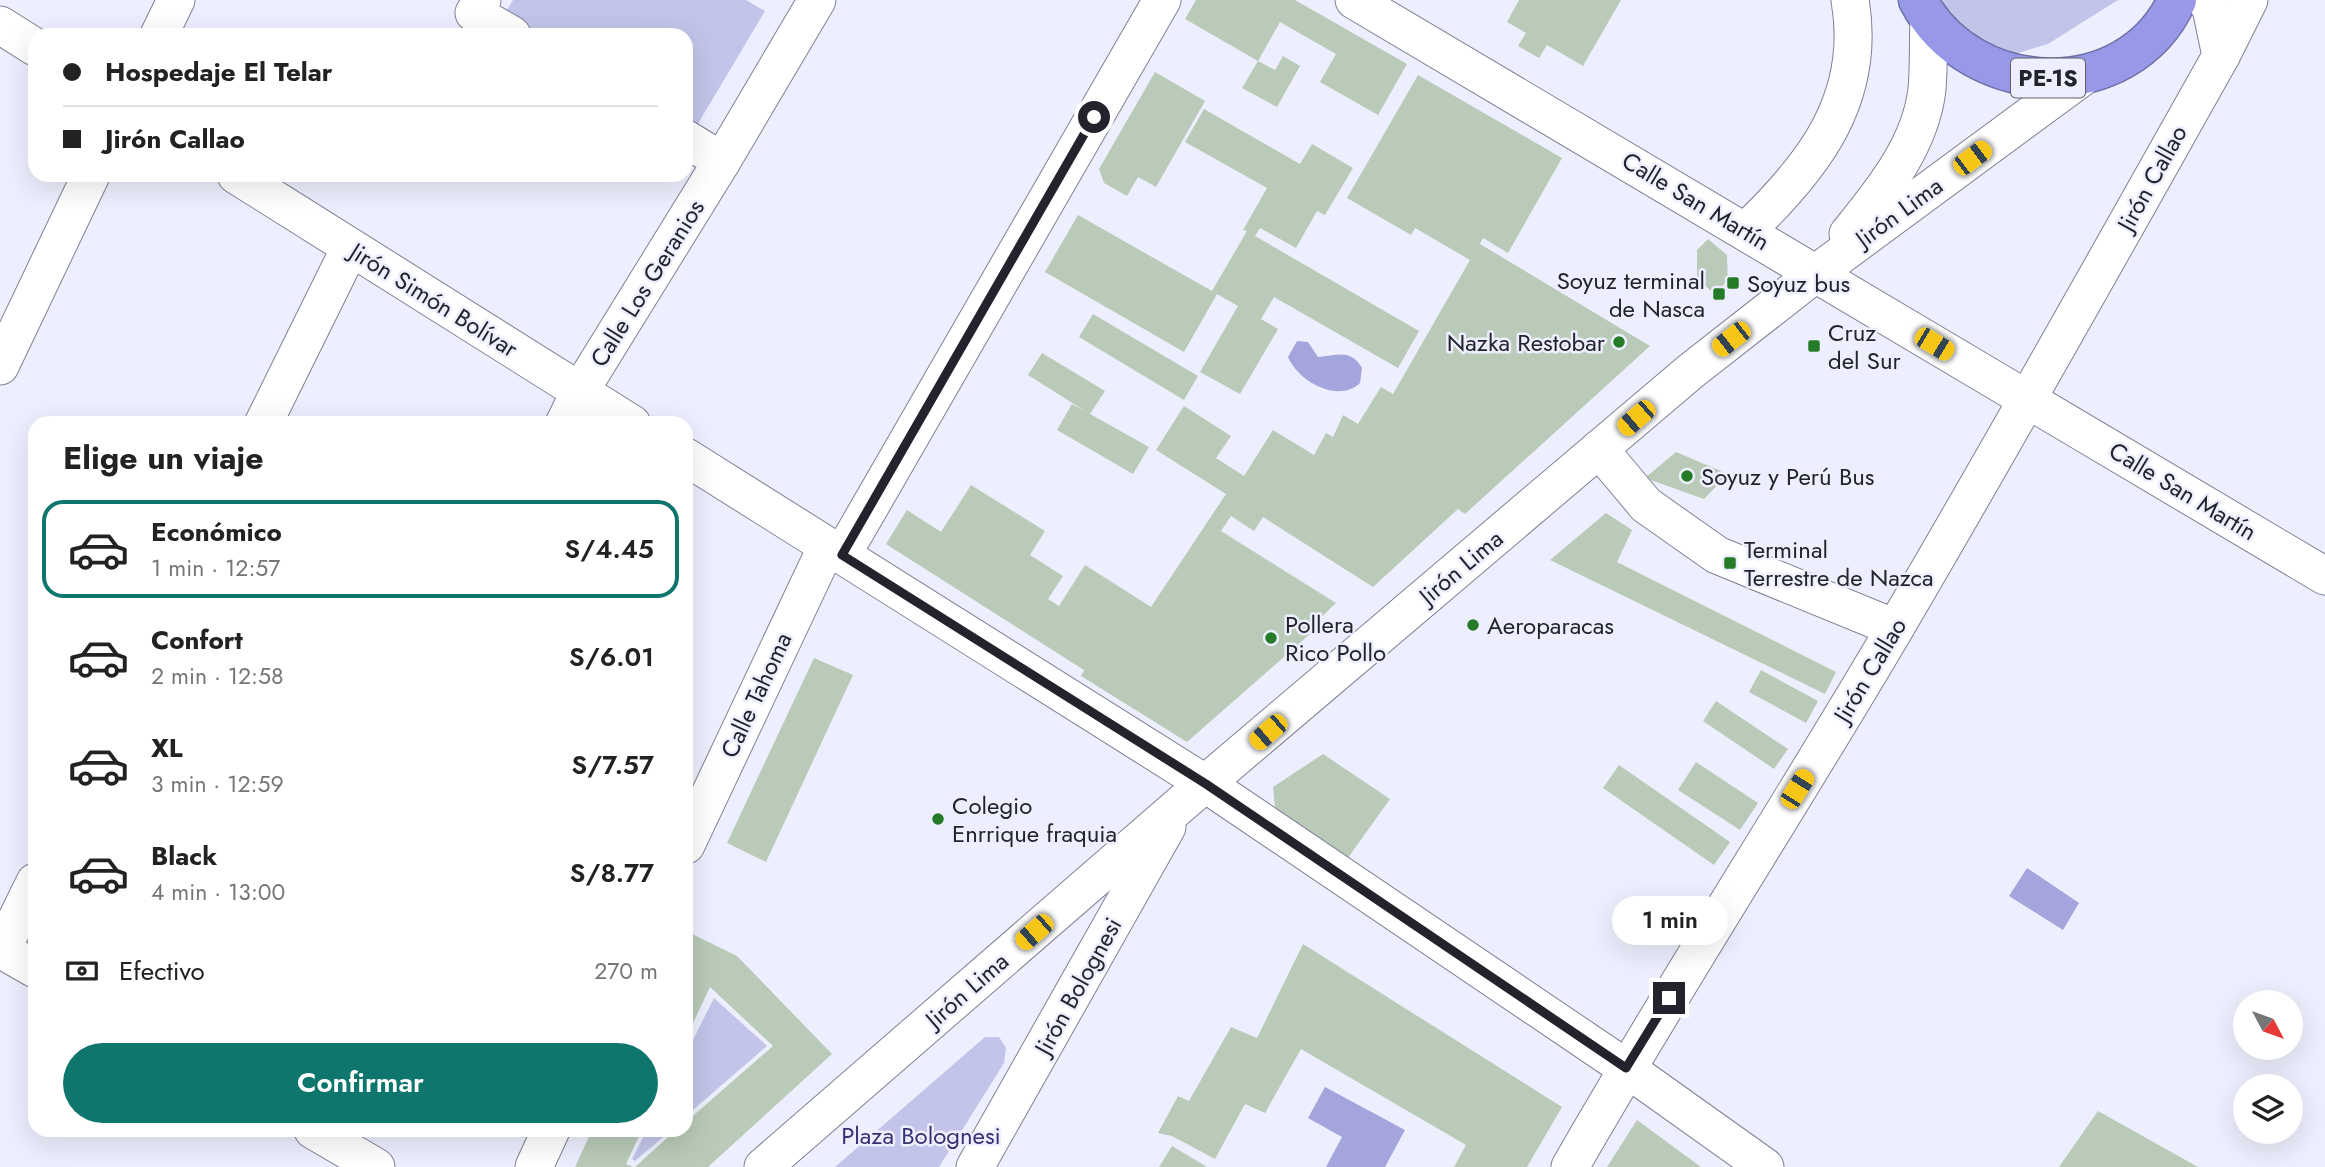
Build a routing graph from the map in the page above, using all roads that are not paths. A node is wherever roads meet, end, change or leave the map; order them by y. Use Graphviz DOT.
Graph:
graph roads {
  1 [pos="176,0"];
  2 [pos="482,0"];
  3 [pos="1162,0"];
  4 [pos="1354,0"];
  5 [pos="1850,0"];
  6 [pos="2178,0"];
  7 [pos="2205,0"];
  8 [pos="2249,0"];
  9 [pos="810,3"];
  10 [pos="1923,10"];
  11 [pos="0,25"];
  12 [pos="162,28"];
  13 [pos="500,28"];
  14 [pos="28,43"];
  15 [pos="2221,56"];
  16 [pos="2085,75"];
  17 [pos="693,143"];
  18 [pos="722,161"];
  19 [pos="88,182"];
  20 [pos="247,182"];
  21 [pos="1747,230"];
  22 [pos="350,248"];
  23 [pos="1815,274"];
  24 [pos="0,366"];
  25 [pos="580,391"];
  26 [pos="2028,399"];
  27 [pos="267,416"];
  28 [pos="568,416"];
  29 [pos="619,416"];
  30 [pos="1599,449"];
  31 [pos="693,461"];
  32 [pos="834,550"];
  33 [pos="2323,570"];
  34 [pos="1895,628"];
  35 [pos="1193,795"];
  36 [pos="693,831"];
  37 [pos="28,896"];
  38 [pos="1,949"];
  39 [pos="28,965"];
  40 [pos="1626,1068"];
  41 [pos="325,1137"];
  42 [pos="548,1137"];
  43 [pos="376,1167"];
  44 [pos="534,1167"];
  45 [pos="762,1167"];
  46 [pos="975,1167"];
  47 [pos="1570,1167"];
  48 [pos="1765,1167"];
  1 -- 12 [label="street"];
  2 -- 13 [label="street"];
  3 -- 32 [label="street, Calle Tahoma"];
  4 -- 21 [label="street, Calle San Martín"];
  5 -- 21 [label="street"];
  6 -- 16 [label="highway, PE-1S"];
  7 -- 15 [label="street"];
  8 -- 15 [label="street, Jirón Callao"];
  9 -- 18 [label="street, Calle Los Geranios"];
  10 -- 16 [label="highway, PE-1S"];
  10 -- 23 [label="street, Jirón Lima"];
  11 -- 14 [label="street"];
  15 -- 26 [label="street, Jirón Callao"];
  16 -- 23 [label="street, Jirón Lima"];
  17 -- 18 [label="street"];
  18 -- 25 [label="street, Calle Los Geranios"];
  19 -- 24 [label="street"];
  20 -- 22 [label="street, Jirón Simón Bolívar"];
  21 -- 23 [label="street, Calle San Martín"];
  22 -- 25 [label="street, Jirón Simón Bolívar"];
  22 -- 27 [label="street"];
  23 -- 26 [label="street, Calle San Martín"];
  23 -- 30 [label="street, Jirón Lima"];
  25 -- 28 [label="street, Calle Los Geranios"];
  25 -- 29 [label="street, Jirón Simón Bolívar"];
  26 -- 33 [label="street, Calle San Martín"];
  26 -- 34 [label="street, Jirón Callao"];
  30 -- 34 [label="street"];
  30 -- 35 [label="street, Jirón Lima"];
  31 -- 32 [label="street"];
  32 -- 35 [label="street"];
  32 -- 36 [label="street, Calle Tahoma"];
  34 -- 40 [label="street, Jirón Callao"];
  35 -- 40 [label="street"];
  35 -- 45 [label="street, Jirón Lima"];
  35 -- 46 [label="street, Jirón Bolognesi"];
  37 -- 38 [label="street"];
  38 -- 39 [label="street"];
  40 -- 47 [label="street, Jirón Callao"];
  40 -- 48 [label="street"];
  41 -- 43 [label="street"];
  42 -- 44 [label="street"];
}
